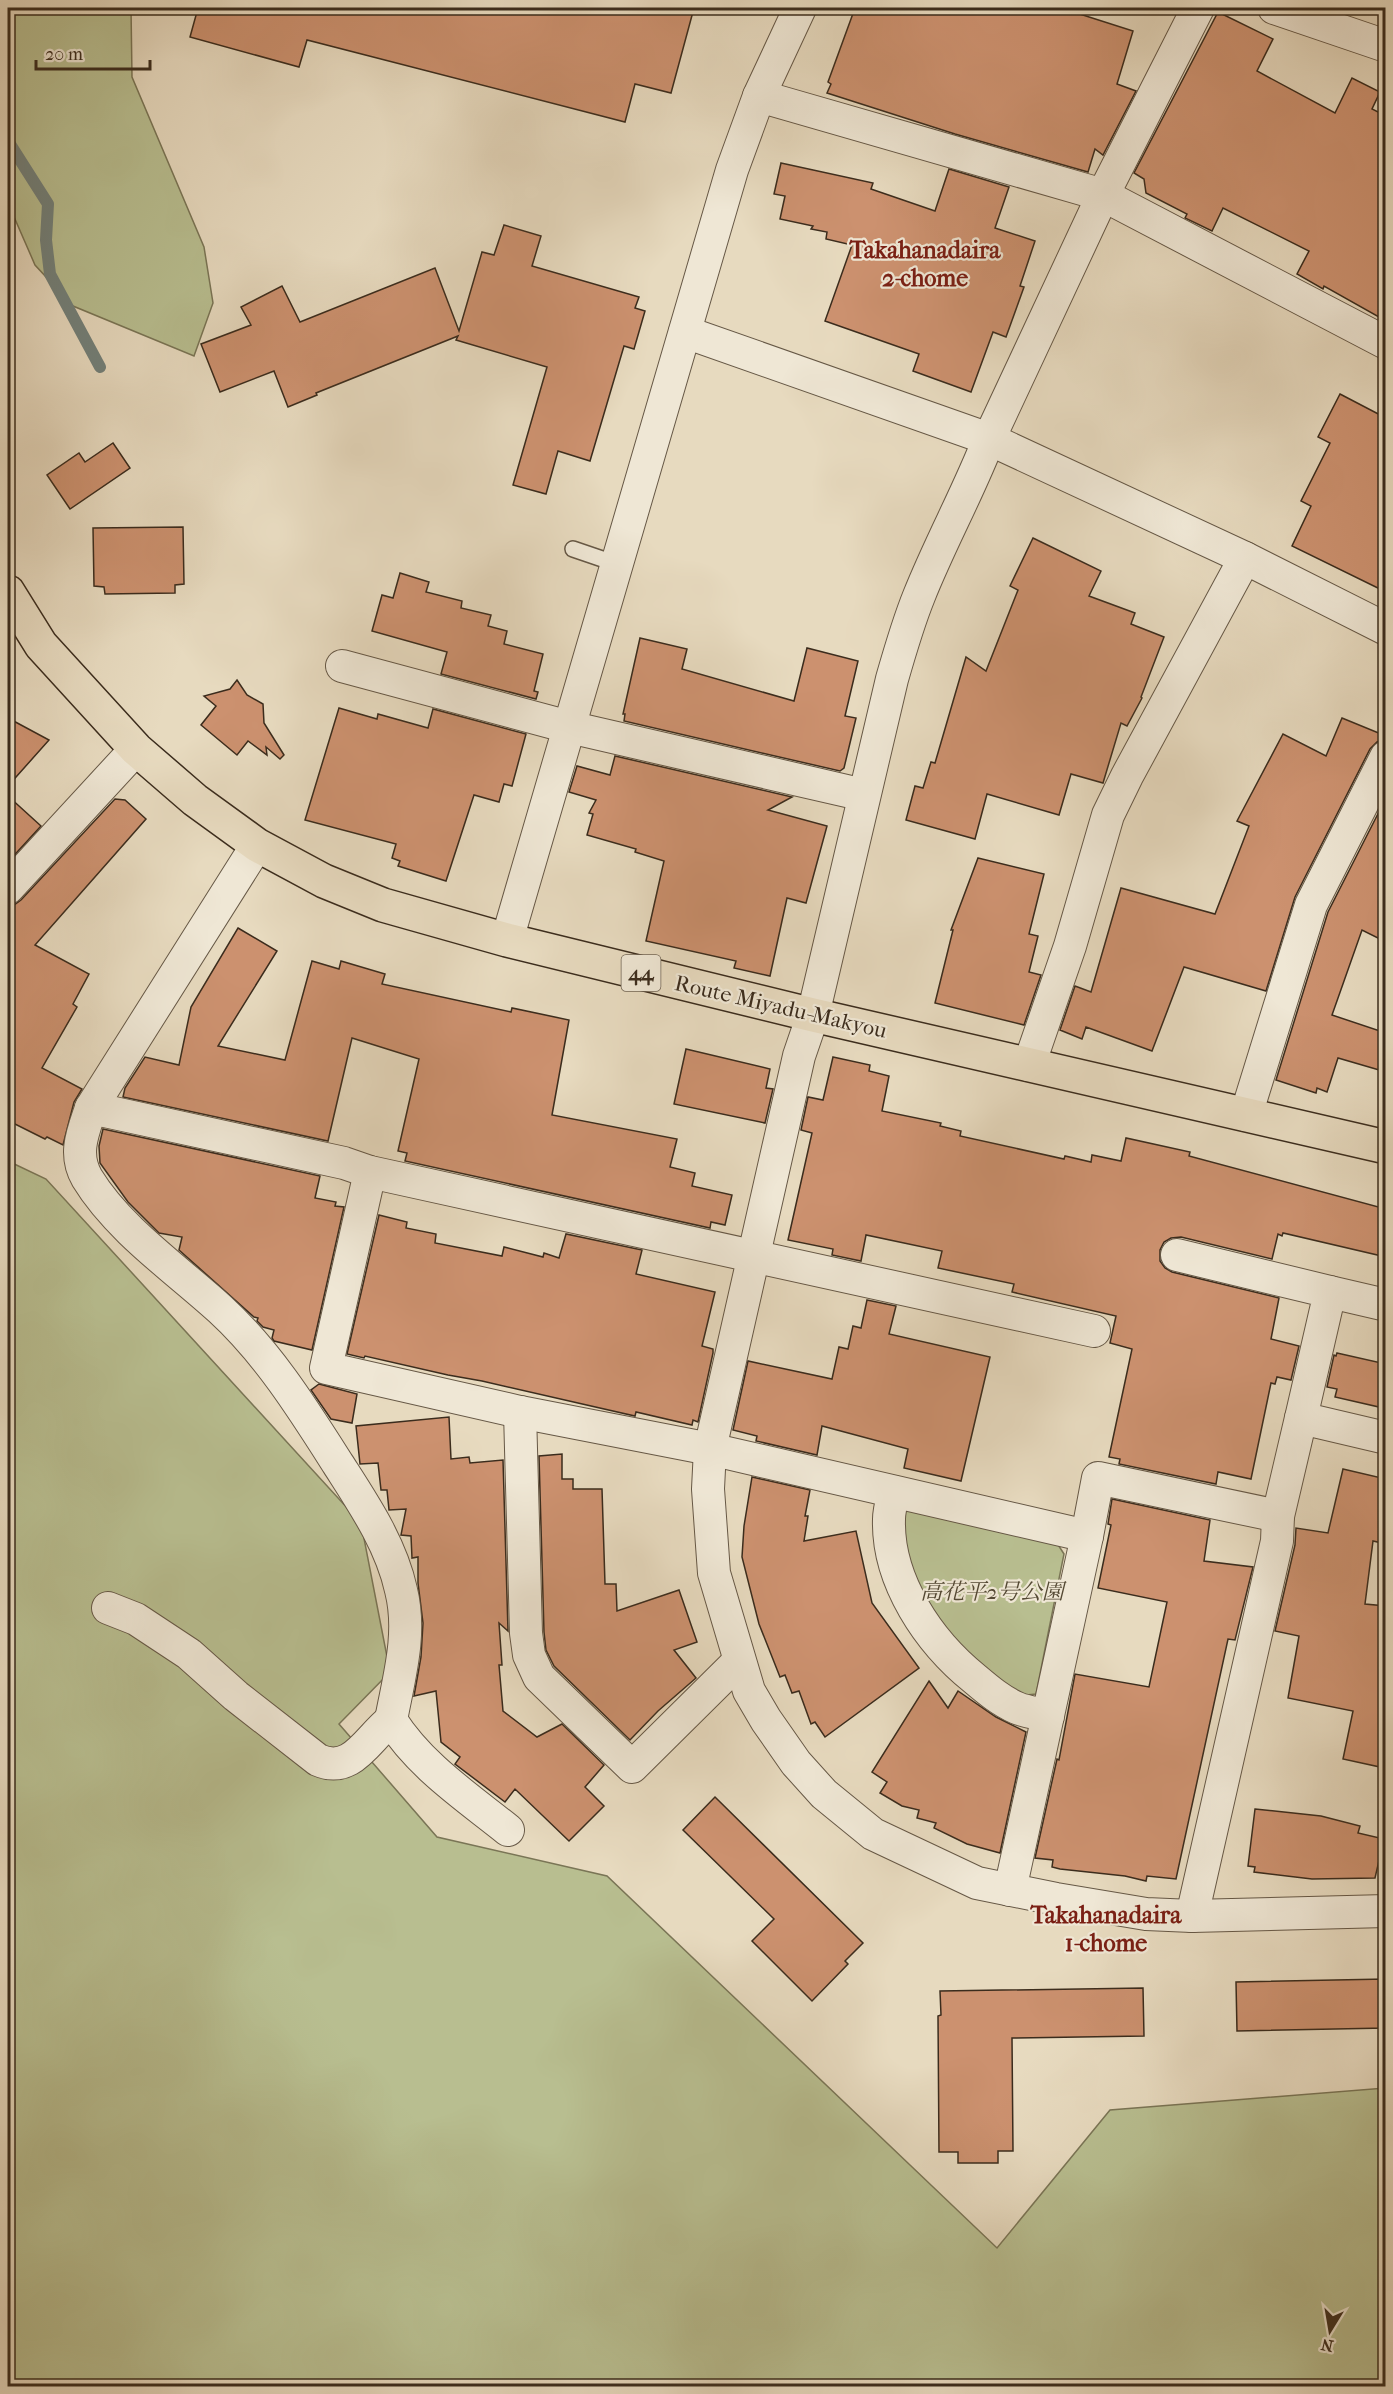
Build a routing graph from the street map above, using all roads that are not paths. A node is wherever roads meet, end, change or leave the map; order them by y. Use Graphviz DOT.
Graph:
graph roads {
  1 [pos="800,8"];
  2 [pos="1198,8"];
  3 [pos="1274,8"];
  4 [pos="1386,46"];
  5 [pos="759,96"];
  6 [pos="1103,195"];
  7 [pos="685,332"];
  8 [pos="1386,343"];
  9 [pos="988,439"];
  10 [pos="573,549"];
  11 [pos="1245,558"];
  12 [pos="617,564"];
  13 [pos="9,596"];
  14 [pos="1386,629"];
  15 [pos="342,666"];
  16 [pos="569,727"];
  17 [pos="136,749"];
  18 [pos="1386,757"];
  19 [pos="864,795"];
  20 [pos="257,845"];
  21 [pos="8,888"];
  22 [pos="507,940"];
  23 [pos="813,1015"];
  24 [pos="1029,1065"];
  25 [pos="91,1108"];
  26 [pos="1246,1115"];
  27 [pos="1386,1147"];
  28 [pos="370,1172"];
  29 [pos="1177,1255"];
  30 [pos="754,1257"];
  31 [pos="1330,1292"];
  32 [pos="1386,1305"];
  33 [pos="1094,1331"];
  34 [pos="520,1412"];
  35 [pos="1301,1418"];
  36 [pos="1386,1438"];
  37 [pos="710,1449"];
  38 [pos="894,1492"];
  39 [pos="1278,1516"];
  40 [pos="1087,1536"];
  41 [pos="108,1608"];
  42 [pos="739,1661"];
  43 [pos="1048,1716"];
  44 [pos="391,1720"];
  45 [pos="508,1830"];
  46 [pos="1010,1890"];
  47 [pos="1386,1911"];
  48 [pos="1192,1916"];
  1 -- 5 [label="street"];
  2 -- 6 [label="street"];
  3 -- 4 [label="street"];
  5 -- 6 [label="street"];
  5 -- 7 [label="street"];
  6 -- 8 [label="street"];
  6 -- 9 [label="street"];
  7 -- 9 [label="street"];
  7 -- 12 [label="street"];
  9 -- 11 [label="street"];
  9 -- 19 [label="street"];
  10 -- 12 [label="lane"];
  11 -- 14 [label="street"];
  11 -- 24 [label="street"];
  12 -- 16 [label="street"];
  13 -- 17 [label="main road, Route Miyadu-Makyou / 44"];
  15 -- 16 [label="street"];
  16 -- 19 [label="street"];
  16 -- 22 [label="street"];
  17 -- 20 [label="main road, Route Miyadu-Makyou / 44"];
  17 -- 21 [label="street"];
  18 -- 26 [label="street"];
  19 -- 23 [label="street"];
  20 -- 22 [label="main road, Route Miyadu-Makyou / 44"];
  20 -- 25 [label="street"];
  22 -- 23 [label="main road, Route Miyadu-Makyou / 44"];
  23 -- 24 [label="main road, Route Miyadu-Makyou / 44"];
  23 -- 30 [label="street"];
  24 -- 26 [label="main road, Route Miyadu-Makyou / 44"];
  25 -- 28 [label="street"];
  25 -- 44 [label="street"];
  26 -- 27 [label="main road, Route Miyadu-Makyou / 44"];
  28 -- 30 [label="street"];
  28 -- 34 [label="street"];
  29 -- 31 [label="street"];
  30 -- 33 [label="street"];
  30 -- 37 [label="street"];
  31 -- 32 [label="street"];
  31 -- 35 [label="street"];
  34 -- 37 [label="street"];
  34 -- 42 [label="street"];
  35 -- 36 [label="street"];
  35 -- 39 [label="street"];
  37 -- 38 [label="street"];
  37 -- 42 [label="street"];
  38 -- 40 [label="street"];
  38 -- 43 [label="street"];
  39 -- 40 [label="street"];
  39 -- 48 [label="street"];
  40 -- 43 [label="street"];
  41 -- 44 [label="street"];
  42 -- 46 [label="street"];
  43 -- 46 [label="street"];
  44 -- 45 [label="street"];
  46 -- 48 [label="street"];
  47 -- 48 [label="street"];
}
